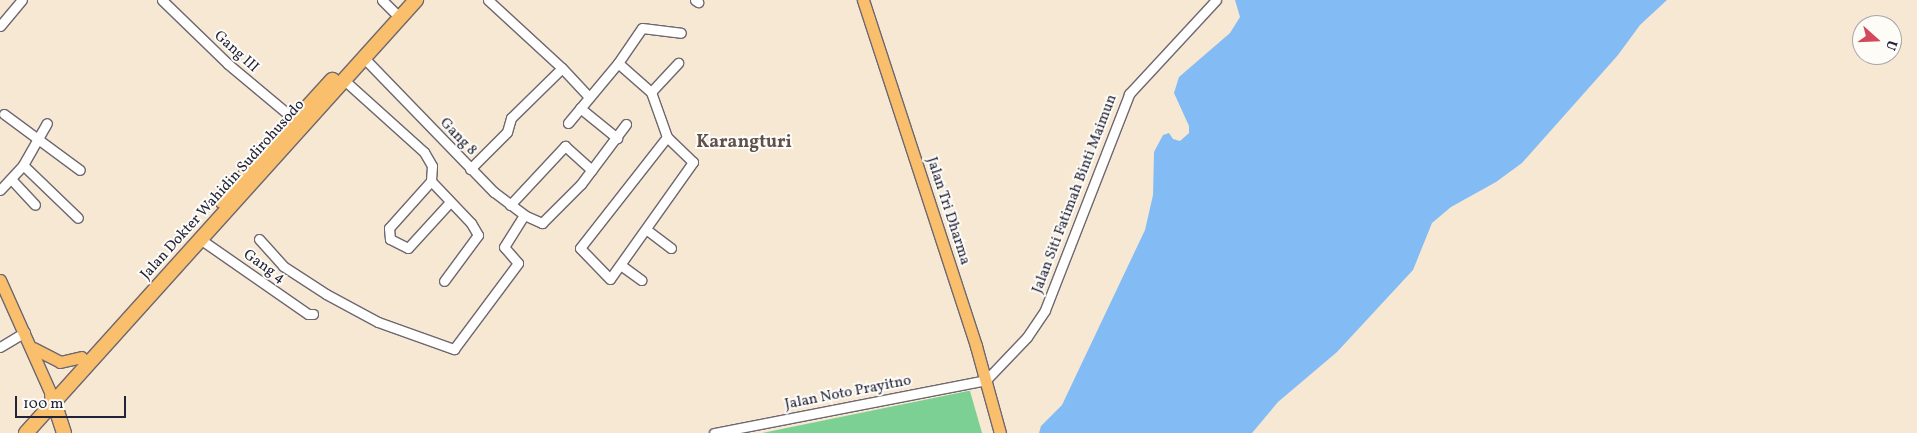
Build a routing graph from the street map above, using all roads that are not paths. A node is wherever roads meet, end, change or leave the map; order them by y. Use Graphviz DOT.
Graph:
graph roads {
  1 [pos="22,0"];
  2 [pos="162,0"];
  3 [pos="382,0"];
  4 [pos="404,0"];
  5 [pos="416,0"];
  6 [pos="488,0"];
  7 [pos="863,0"];
  8 [pos="1216,0"];
  9 [pos="394,12"];
  10 [pos="1,21"];
  11 [pos="682,33"];
  12 [pos="364,58"];
  13 [pos="618,63"];
  14 [pos="678,63"];
  15 [pos="562,68"];
  16 [pos="341,77"];
  17 [pos="652,92"];
  18 [pos="589,97"];
  19 [pos="580,108"];
  20 [pos="4,114"];
  21 [pos="295,120"];
  22 [pos="47,123"];
  23 [pos="568,123"];
  24 [pos="626,124"];
  25 [pos="667,137"];
  26 [pos="616,138"];
  27 [pos="39,139"];
  28 [pos="23,165"];
  29 [pos="470,169"];
  30 [pos="80,170"];
  31 [pos="592,170"];
  32 [pos="11,179"];
  33 [pos="431,181"];
  34 [pos="0,190"];
  35 [pos="450,202"];
  36 [pos="35,205"];
  37 [pos="510,205"];
  38 [pos="524,215"];
  39 [pos="78,218"];
  40 [pos="647,230"];
  41 [pos="200,239"];
  42 [pos="259,239"];
  43 [pos="671,248"];
  44 [pos="622,266"];
  45 [pos="0,280"];
  46 [pos="641,280"];
  47 [pos="444,281"];
  48 [pos="313,314"];
  49 [pos="26,332"];
  50 [pos="0,347"];
  51 [pos="33,348"];
  52 [pos="81,357"];
  53 [pos="986,380"];
  54 [pos="52,397"];
  55 [pos="15,433"];
  56 [pos="26,433"];
  57 [pos="64,433"];
  58 [pos="714,433"];
  59 [pos="1000,433"];
  1 -- 10 [label="street"];
  2 -- 21 [label="street, Gang III"];
  3 -- 9 [label="street"];
  4 -- 9 [label="highway, Jalan Dokter Wahidin Sudirohusodo"];
  5 -- 12 [label="highway, Jalan Dokter Wahidin Sudirohusodo"];
  6 -- 15 [label="street"];
  7 -- 53 [label="main road, Jalan Tri Dharma"];
  8 -- 53 [label="street, Jalan Siti Fatimah Binti Maimun"];
  9 -- 16 [label="highway, Jalan Dokter Wahidin Sudirohusodo"];
  11 -- 13 [label="street"];
  12 -- 16 [label="highway, Jalan Dokter Wahidin Sudirohusodo"];
  12 -- 29 [label="street, Gang 8"];
  13 -- 17 [label="street"];
  13 -- 18 [label="street"];
  14 -- 17 [label="street"];
  15 -- 18 [label="street"];
  15 -- 29 [label="street"];
  16 -- 21 [label="highway, Jalan Dokter Wahidin Sudirohusodo"];
  16 -- 33 [label="street"];
  16 -- 41 [label="highway, Jalan Dokter Wahidin Sudirohusodo"];
  17 -- 25 [label="street"];
  18 -- 19 [label="street"];
  19 -- 23 [label="street"];
  19 -- 26 [label="street"];
  20 -- 27 [label="street"];
  21 -- 52 [label="highway, Jalan Dokter Wahidin Sudirohusodo"];
  22 -- 27 [label="street"];
  24 -- 26 [label="street"];
  25 -- 40 [label="street"];
  25 -- 44 [label="street"];
  26 -- 31 [label="street"];
  27 -- 28 [label="street"];
  27 -- 30 [label="street"];
  28 -- 32 [label="street"];
  28 -- 39 [label="street"];
  29 -- 37 [label="street, Gang 8"];
  31 -- 37 [label="street"];
  31 -- 38 [label="street, Gang 8"];
  32 -- 34 [label="street"];
  32 -- 36 [label="street"];
  33 -- 35 [label="street"];
  33 -- 35 [label="street"];
  35 -- 47 [label="street"];
  37 -- 38 [label="street, Gang 8"];
  38 -- 42 [label="street"];
  40 -- 43 [label="street"];
  40 -- 44 [label="street"];
  41 -- 48 [label="street, Gang 4"];
  41 -- 54 [label="highway, Jalan Dokter Wahidin Sudirohusodo"];
  44 -- 46 [label="street"];
  45 -- 49 [label="main road"];
  49 -- 50 [label="street"];
  49 -- 51 [label="main road"];
  51 -- 52 [label="main road"];
  51 -- 54 [label="main road"];
  52 -- 54 [label="highway, Jalan Dokter Wahidin Sudirohusodo"];
  53 -- 58 [label="street, Jalan Noto Prayitno"];
  53 -- 59 [label="main road, Jalan Tri Dharma"];
  54 -- 55 [label="highway"];
  54 -- 56 [label="highway"];
  54 -- 57 [label="highway"];
}
